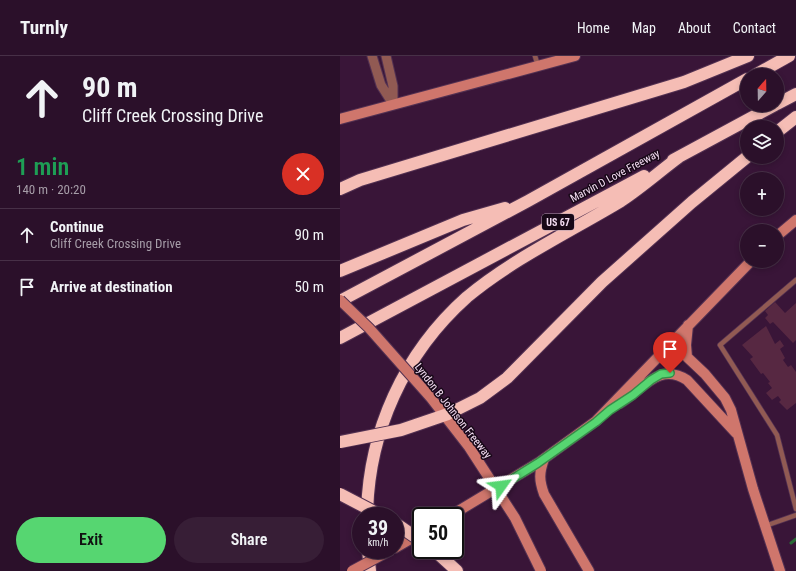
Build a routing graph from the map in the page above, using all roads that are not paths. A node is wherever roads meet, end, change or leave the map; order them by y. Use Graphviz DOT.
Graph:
graph roads {
  1 [pos="372,56"];
  2 [pos="386,56"];
  3 [pos="535,56"];
  4 [pos="575,56"];
  5 [pos="748,56"];
  6 [pos="789,56"];
  7 [pos="538,66"];
  8 [pos="768,68"];
  9 [pos="740,83"];
  10 [pos="796,94"];
  11 [pos="784,100"];
  12 [pos="393,104"];
  13 [pos="761,112"];
  14 [pos="796,117"];
  15 [pos="340,119"];
  16 [pos="784,126"];
  17 [pos="679,157"];
  18 [pos="740,163"];
  19 [pos="340,189"];
  20 [pos="528,201"];
  21 [pos="796,220"];
  22 [pos="784,230"];
  23 [pos="744,268"];
  24 [pos="340,271"];
  25 [pos="796,280"];
  26 [pos="340,300"];
  27 [pos="688,326"];
  28 [pos="340,338"];
  29 [pos="610,410"];
  30 [pos="737,434"];
  31 [pos="340,442"];
  32 [pos="544,459"];
  33 [pos="340,494"];
  34 [pos="365,507"];
  35 [pos="368,507"];
  36 [pos="464,508"];
  37 [pos="796,509"];
  38 [pos="796,515"];
  39 [pos="765,526"];
  40 [pos="369,559"];
  41 [pos="374,559"];
  42 [pos="444,559"];
  43 [pos="352,571"];
  44 [pos="370,571"];
  45 [pos="457,571"];
  46 [pos="541,571"];
  47 [pos="589,571"];
  48 [pos="780,571"];
  1 -- 12 [label="street"];
  2 -- 12 [label="street"];
  3 -- 7 [label="lane"];
  4 -- 7 [label="main road"];
  5 -- 19 [label="highway"];
  6 -- 8 [label="highway"];
  7 -- 12 [label="main road"];
  9 -- 20 [label="highway, Marvin D Love Freeway"];
  10 -- 11 [label="highway, Marvin D Love Freeway / US 67"];
  12 -- 15 [label="main road"];
  13 -- 17 [label="highway, Marvin D Love Freeway / US 67"];
  14 -- 16 [label="highway"];
  17 -- 28 [label="highway, Marvin D Love Freeway / US 67"];
  17 -- 35 [label="highway"];
  18 -- 31 [label="highway, bridge"];
  20 -- 24 [label="highway"];
  20 -- 26 [label="highway, Marvin D Love Freeway"];
  21 -- 22 [label="main road"];
  23 -- 27 [label="main road"];
  25 -- 37 [label="lane"];
  26 -- 46 [label="main road, Lyndon B Johnson Freeway, bridge"];
  27 -- 29 [label="main road"];
  27 -- 30 [label="main road"];
  29 -- 30 [label="main road"];
  29 -- 32 [label="main road"];
  30 -- 39 [label="main road"];
  32 -- 36 [label="main road"];
  32 -- 47 [label="main road"];
  33 -- 34 [label="highway, bridge"];
  38 -- 39 [label="lane"];
  39 -- 48 [label="main road"];
  40 -- 44 [label="highway"];
  41 -- 43 [label="main road, bridge"];
  42 -- 45 [label="highway"];
}
